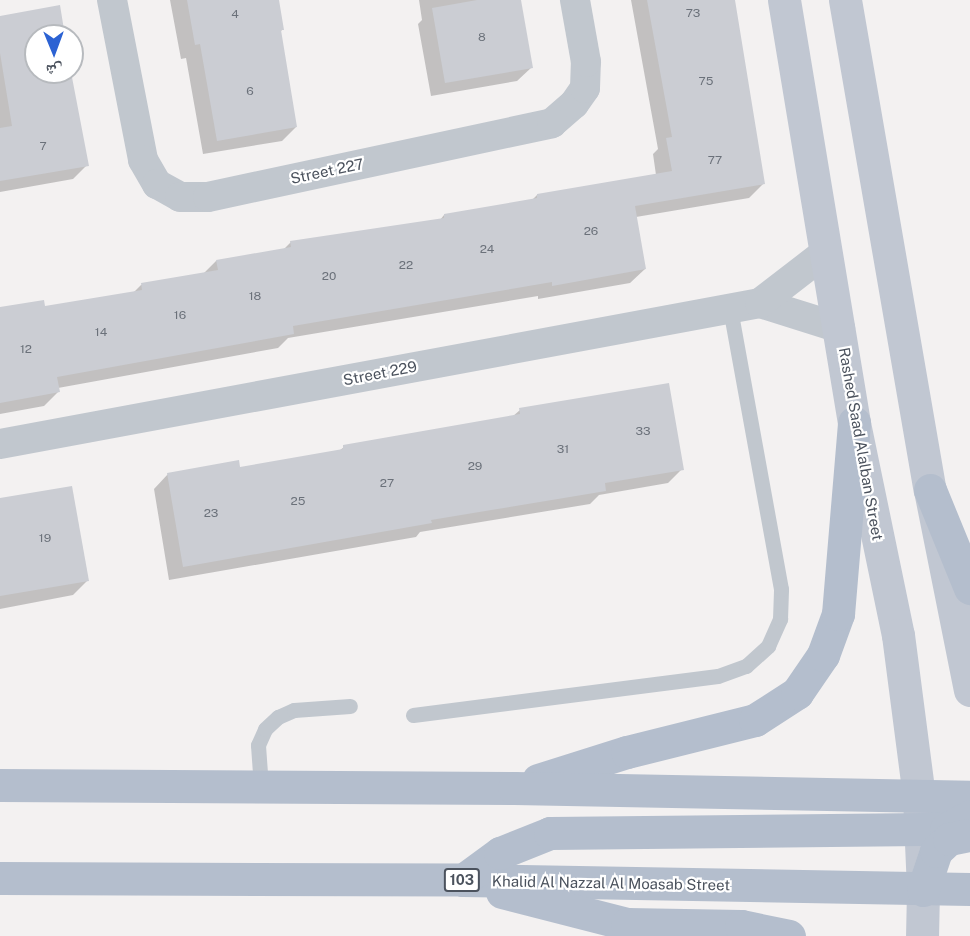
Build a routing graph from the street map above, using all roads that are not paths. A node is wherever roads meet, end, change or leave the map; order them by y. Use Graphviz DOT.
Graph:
graph roads {
  1 [pos="112,0"];
  2 [pos="575,0"];
  3 [pos="784,0"];
  4 [pos="845,0"];
  5 [pos="825,253"];
  6 [pos="760,303"];
  7 [pos="730,308"];
  8 [pos="840,328"];
  9 [pos="854,423"];
  10 [pos="0,444"];
  11 [pos="930,489"];
  12 [pos="970,588"];
  13 [pos="970,690"];
  14 [pos="350,706"];
  15 [pos="413,715"];
  16 [pos="0,785"];
  17 [pos="261,787"];
  18 [pos="514,788"];
  19 [pos="919,797"];
  20 [pos="970,797"];
  21 [pos="970,816"];
  22 [pos="921,829"];
  23 [pos="970,835"];
  24 [pos="0,878"];
  25 [pos="464,880"];
  26 [pos="970,889"];
  27 [pos="924,890"];
  28 [pos="789,936"];
  29 [pos="922,936"];
  1 -- 2 [label="street, Street 227"];
  3 -- 5 [label="main road, Rashed Saad Alalban Street"];
  4 -- 11 [label="main road"];
  5 -- 6 [label="street, Street 229"];
  5 -- 8 [label="main road, Rashed Saad Alalban Street"];
  6 -- 7 [label="street, Street 229"];
  6 -- 8 [label="street, Street 229"];
  7 -- 10 [label="street, Street 229"];
  7 -- 15 [label="lane"];
  8 -- 9 [label="main road, Rashed Saad Alalban Street"];
  9 -- 18 [label="main road"];
  9 -- 19 [label="main road, Rashed Saad Alalban Street"];
  11 -- 12 [label="main road"];
  11 -- 13 [label="main road"];
  14 -- 17 [label="lane"];
  16 -- 17 [label="main road"];
  17 -- 18 [label="main road"];
  18 -- 19 [label="main road"];
  19 -- 20 [label="main road"];
  19 -- 22 [label="main road, Rashed Saad Alalban Street"];
  21 -- 22 [label="main road"];
  22 -- 25 [label="main road"];
  22 -- 27 [label="main road, Rashed Saad Alalban Street"];
  23 -- 27 [label="main road"];
  24 -- 25 [label="main road, Khalid Al Nazzal Al Moasab Street / 103"];
  25 -- 27 [label="main road, Khalid Al Nazzal Al Moasab Street / 103"];
  25 -- 28 [label="main road"];
  26 -- 27 [label="main road, Khalid Al Nazzal Al Moasab Street / 103"];
  27 -- 29 [label="main road, Rashed Saad Alalban Street"];
}
